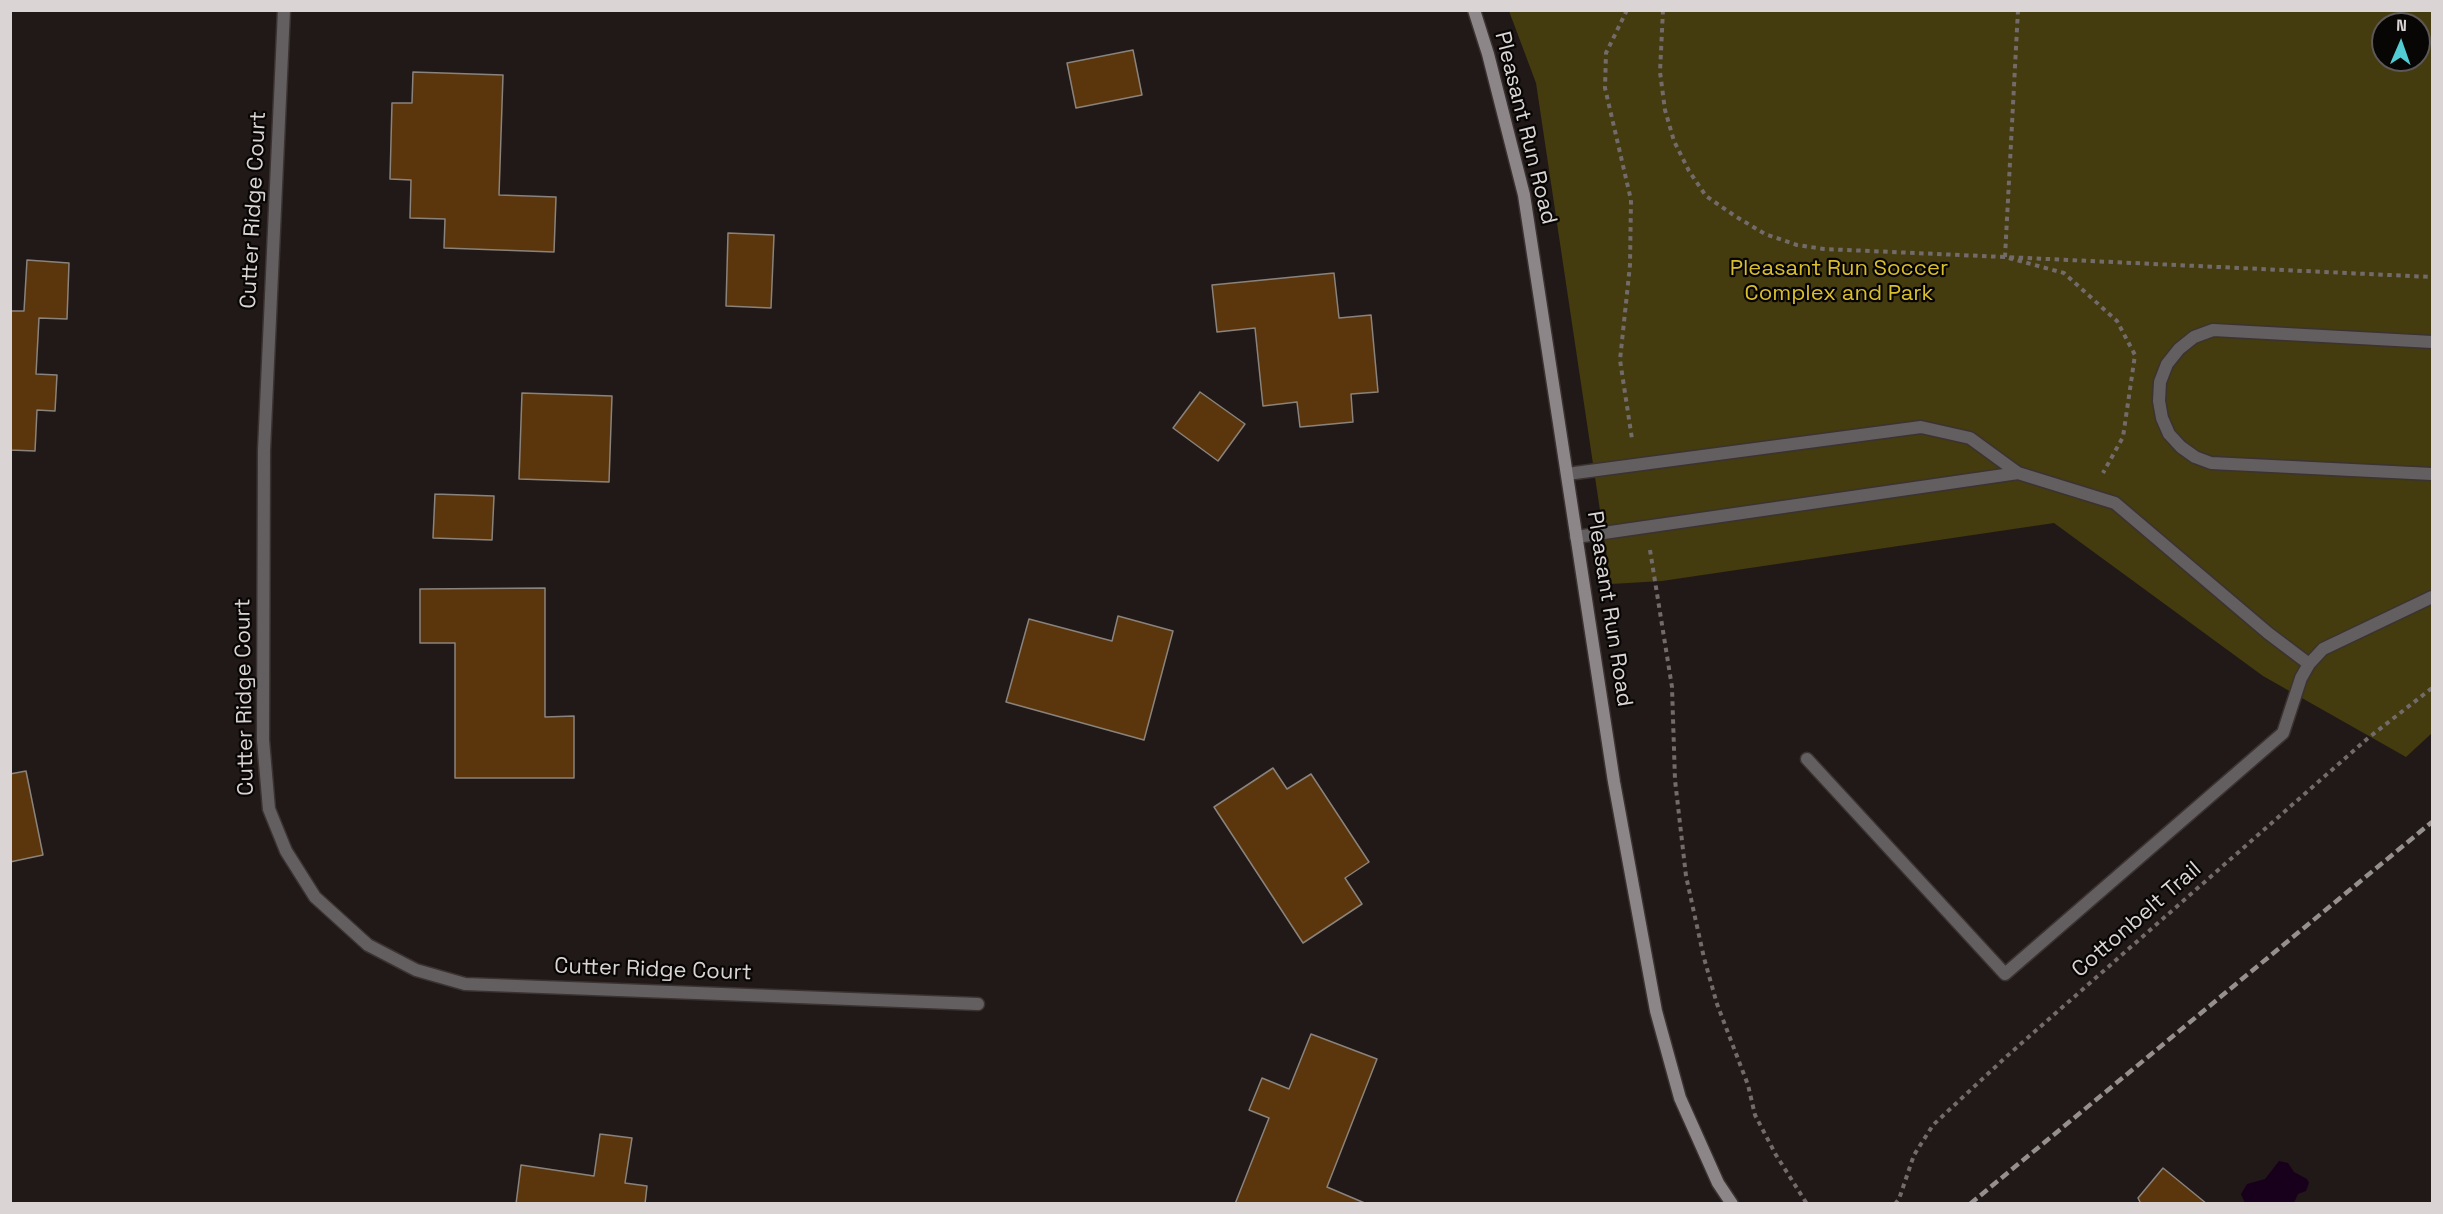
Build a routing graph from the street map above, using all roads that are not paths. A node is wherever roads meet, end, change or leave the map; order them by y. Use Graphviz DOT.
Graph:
graph roads {
  1 [pos="284,10"];
  2 [pos="1474,10"];
  3 [pos="2433,342"];
  4 [pos="2018,473"];
  5 [pos="1567,474"];
  6 [pos="2433,474"];
  7 [pos="1576,537"];
  8 [pos="2433,597"];
  9 [pos="2309,664"];
  10 [pos="1807,759"];
  11 [pos="978,1004"];
  12 [pos="1732,1203"];
  1 -- 11 [label="street, Cutter Ridge Court"];
  2 -- 5 [label="main road, Pleasant Run Road"];
  3 -- 6 [label="street"];
  4 -- 5 [label="street"];
  4 -- 7 [label="street"];
  4 -- 9 [label="street"];
  5 -- 7 [label="main road, Pleasant Run Road"];
  7 -- 12 [label="main road, Pleasant Run Road"];
  8 -- 9 [label="street"];
  9 -- 10 [label="street"];
}
